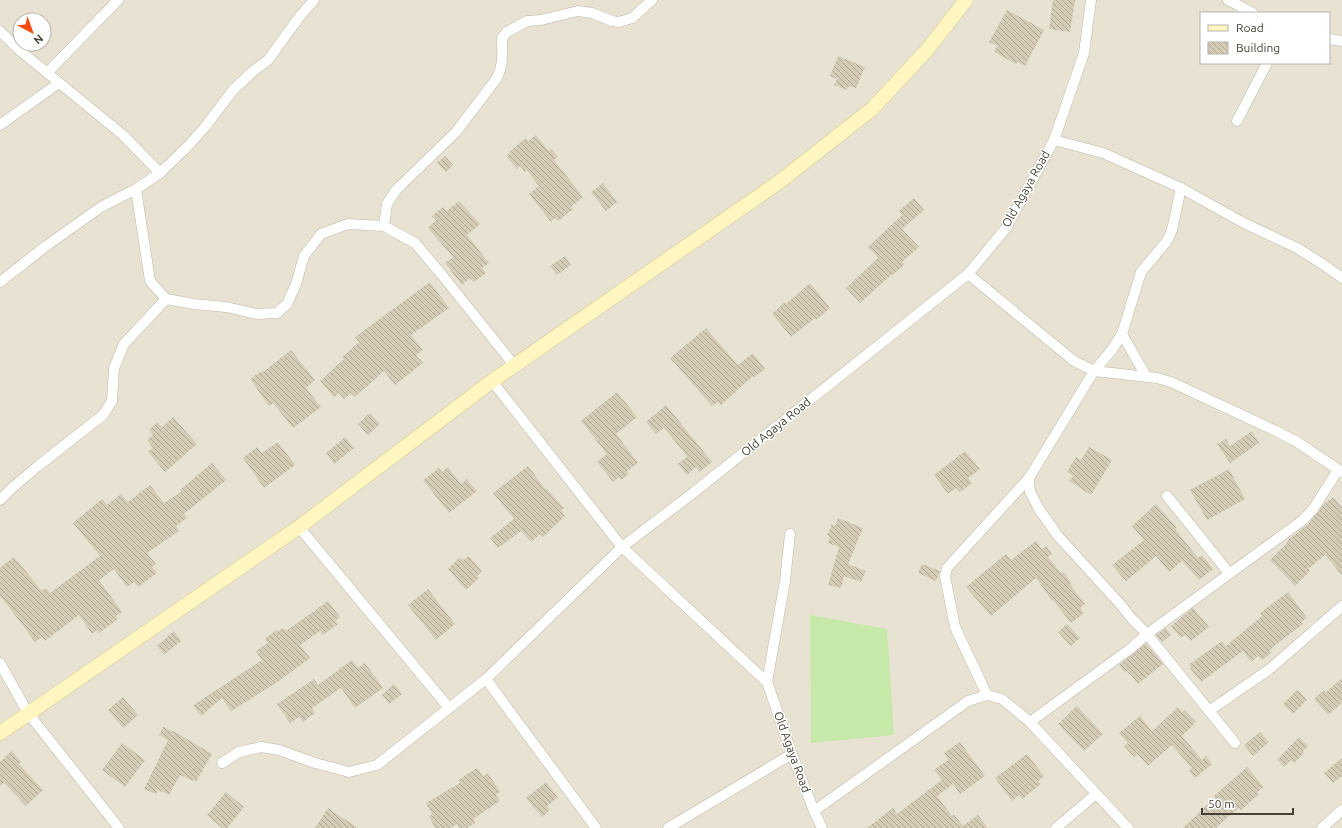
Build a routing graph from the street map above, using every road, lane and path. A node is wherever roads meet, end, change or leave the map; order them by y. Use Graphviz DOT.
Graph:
graph roads {
  1 [pos="118,0"];
  2 [pos="314,0"];
  3 [pos="652,0"];
  4 [pos="966,0"];
  5 [pos="1091,0"];
  6 [pos="1228,0"];
  7 [pos="1251,12"];
  8 [pos="0,31"];
  9 [pos="1330,39"];
  10 [pos="1342,41"];
  11 [pos="1266,64"];
  12 [pos="47,73"];
  13 [pos="59,83"];
  14 [pos="1237,121"];
  15 [pos="0,125"];
  16 [pos="1054,140"];
  17 [pos="160,173"];
  18 [pos="136,188"];
  19 [pos="1181,188"];
  20 [pos="384,226"];
  21 [pos="968,274"];
  22 [pos="1342,278"];
  23 [pos="0,282"];
  24 [pos="166,299"];
  25 [pos="1122,334"];
  26 [pos="514,365"];
  27 [pos="1094,370"];
  28 [pos="1146,376"];
  29 [pos="492,381"];
  30 [pos="1340,471"];
  31 [pos="1029,478"];
  32 [pos="1166,496"];
  33 [pos="0,500"];
  34 [pos="299,527"];
  35 [pos="790,534"];
  36 [pos="622,547"];
  37 [pos="1229,573"];
  38 [pos="1342,606"];
  39 [pos="1147,634"];
  40 [pos="0,663"];
  41 [pos="486,679"];
  42 [pos="767,682"];
  43 [pos="987,695"];
  44 [pos="449,708"];
  45 [pos="1209,711"];
  46 [pos="28,713"];
  47 [pos="1030,722"];
  48 [pos="0,733"];
  49 [pos="1235,743"];
  50 [pos="792,754"];
  51 [pos="222,762"];
  52 [pos="1096,794"];
  53 [pos="1342,810"];
  54 [pos="814,811"];
  55 [pos="119,828"];
  56 [pos="596,828"];
  57 [pos="668,828"];
  58 [pos="822,828"];
  59 [pos="1056,828"];
  60 [pos="1128,828"];
  61 [pos="1322,828"];
  1 -- 12 [label="street"];
  2 -- 17 [label="street"];
  3 -- 20 [label="street"];
  4 -- 26 [label="street"];
  5 -- 16 [label="street, Old Agaya Road"];
  6 -- 7 [label="street"];
  8 -- 12 [label="street"];
  9 -- 10 [label="street"];
  11 -- 14 [label="street"];
  12 -- 13 [label="street"];
  13 -- 15 [label="street"];
  13 -- 17 [label="street"];
  16 -- 19 [label="street"];
  16 -- 21 [label="street, Old Agaya Road"];
  17 -- 18 [label="street"];
  18 -- 23 [label="street"];
  18 -- 24 [label="street"];
  19 -- 22 [label="street"];
  19 -- 25 [label="street"];
  20 -- 24 [label="street"];
  20 -- 26 [label="street"];
  21 -- 27 [label="street"];
  21 -- 36 [label="street, Old Agaya Road"];
  24 -- 33 [label="street"];
  25 -- 27 [label="street"];
  25 -- 28 [label="street"];
  26 -- 29 [label="street"];
  27 -- 28 [label="street"];
  27 -- 31 [label="street"];
  28 -- 30 [label="street"];
  29 -- 34 [label="street"];
  29 -- 36 [label="street"];
  30 -- 37 [label="street"];
  31 -- 39 [label="street"];
  31 -- 43 [label="street"];
  32 -- 37 [label="street"];
  34 -- 44 [label="street"];
  34 -- 46 [label="street"];
  35 -- 42 [label="street"];
  36 -- 41 [label="street"];
  36 -- 42 [label="street, Old Agaya Road"];
  37 -- 39 [label="street"];
  38 -- 45 [label="street"];
  39 -- 45 [label="street"];
  39 -- 47 [label="street"];
  40 -- 46 [label="street"];
  41 -- 44 [label="street"];
  41 -- 56 [label="street"];
  42 -- 50 [label="street, Old Agaya Road"];
  43 -- 47 [label="street"];
  43 -- 54 [label="street"];
  44 -- 51 [label="street"];
  45 -- 49 [label="street"];
  46 -- 48 [label="street"];
  46 -- 55 [label="street"];
  47 -- 52 [label="street"];
  50 -- 54 [label="street, Old Agaya Road"];
  50 -- 57 [label="street"];
  52 -- 59 [label="street"];
  52 -- 60 [label="street"];
  53 -- 61 [label="street"];
  54 -- 58 [label="street, Old Agaya Road"];
}
